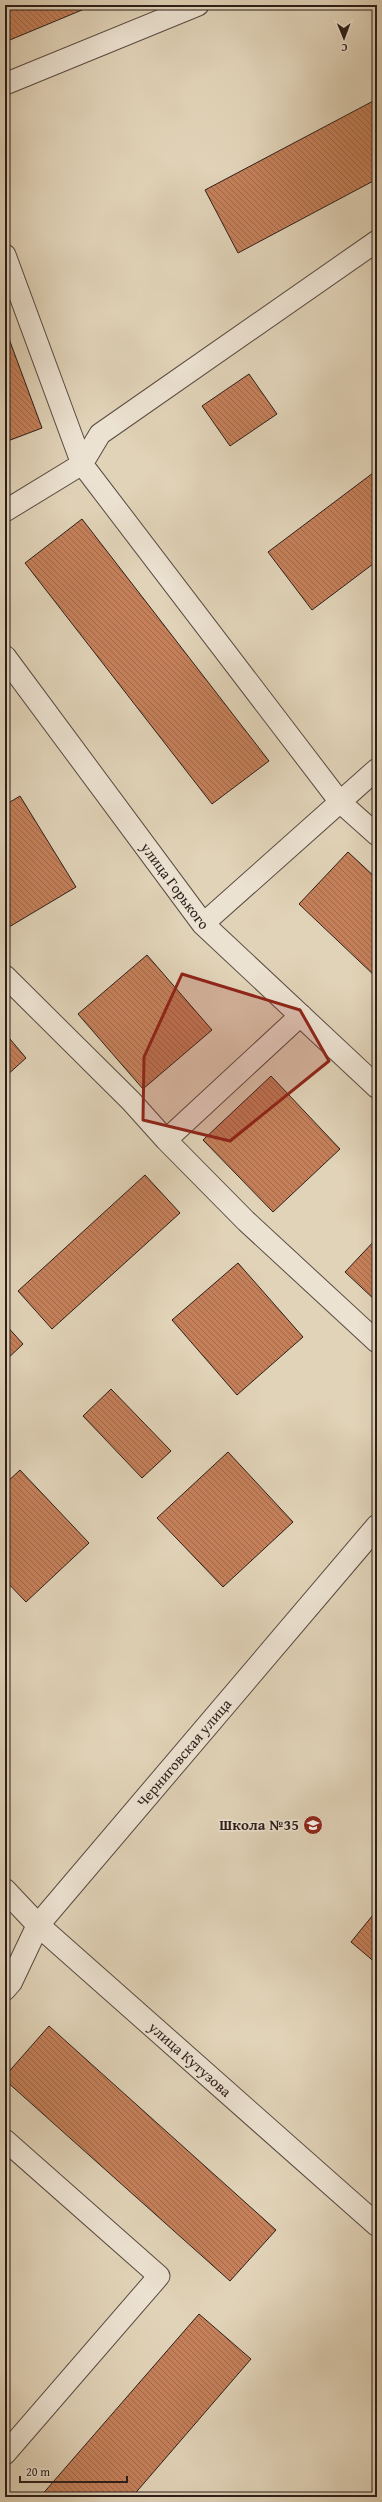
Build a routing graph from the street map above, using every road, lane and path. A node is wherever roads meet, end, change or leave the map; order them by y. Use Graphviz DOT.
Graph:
graph roads {
  1 [pos="198,5"];
  2 [pos="5,84"];
  3 [pos="377,241"];
  4 [pos="5,255"];
  5 [pos="82,464"];
  6 [pos="5,511"];
  7 [pos="5,657"];
  8 [pos="377,769"];
  9 [pos="340,802"];
  10 [pos="377,835"];
  11 [pos="204,924"];
  12 [pos="5,976"];
  13 [pos="301,1016"];
  14 [pos="377,1087"];
  15 [pos="166,1140"];
  16 [pos="377,1342"];
  17 [pos="377,1526"];
  18 [pos="5,1890"];
  19 [pos="38,1925"];
  20 [pos="5,1989"];
  21 [pos="5,2140"];
  22 [pos="377,2226"];
  23 [pos="5,2454"];
  1 -- 2 [label="lane"];
  3 -- 5 [label="lane"];
  4 -- 5 [label="lane"];
  5 -- 6 [label="lane"];
  5 -- 9 [label="lane"];
  7 -- 11 [label="street, улица Горького"];
  8 -- 9 [label="lane"];
  9 -- 10 [label="lane"];
  9 -- 11 [label="lane"];
  11 -- 13 [label="street, улица Горького"];
  12 -- 15 [label="lane"];
  13 -- 14 [label="street, улица Горького"];
  13 -- 15 [label="lane"];
  15 -- 16 [label="lane"];
  17 -- 19 [label="street, Черниговская улица"];
  18 -- 19 [label="street, улица Кутузова"];
  19 -- 20 [label="street, Черниговская улица"];
  19 -- 22 [label="street, улица Кутузова"];
  21 -- 23 [label="lane"];
}
